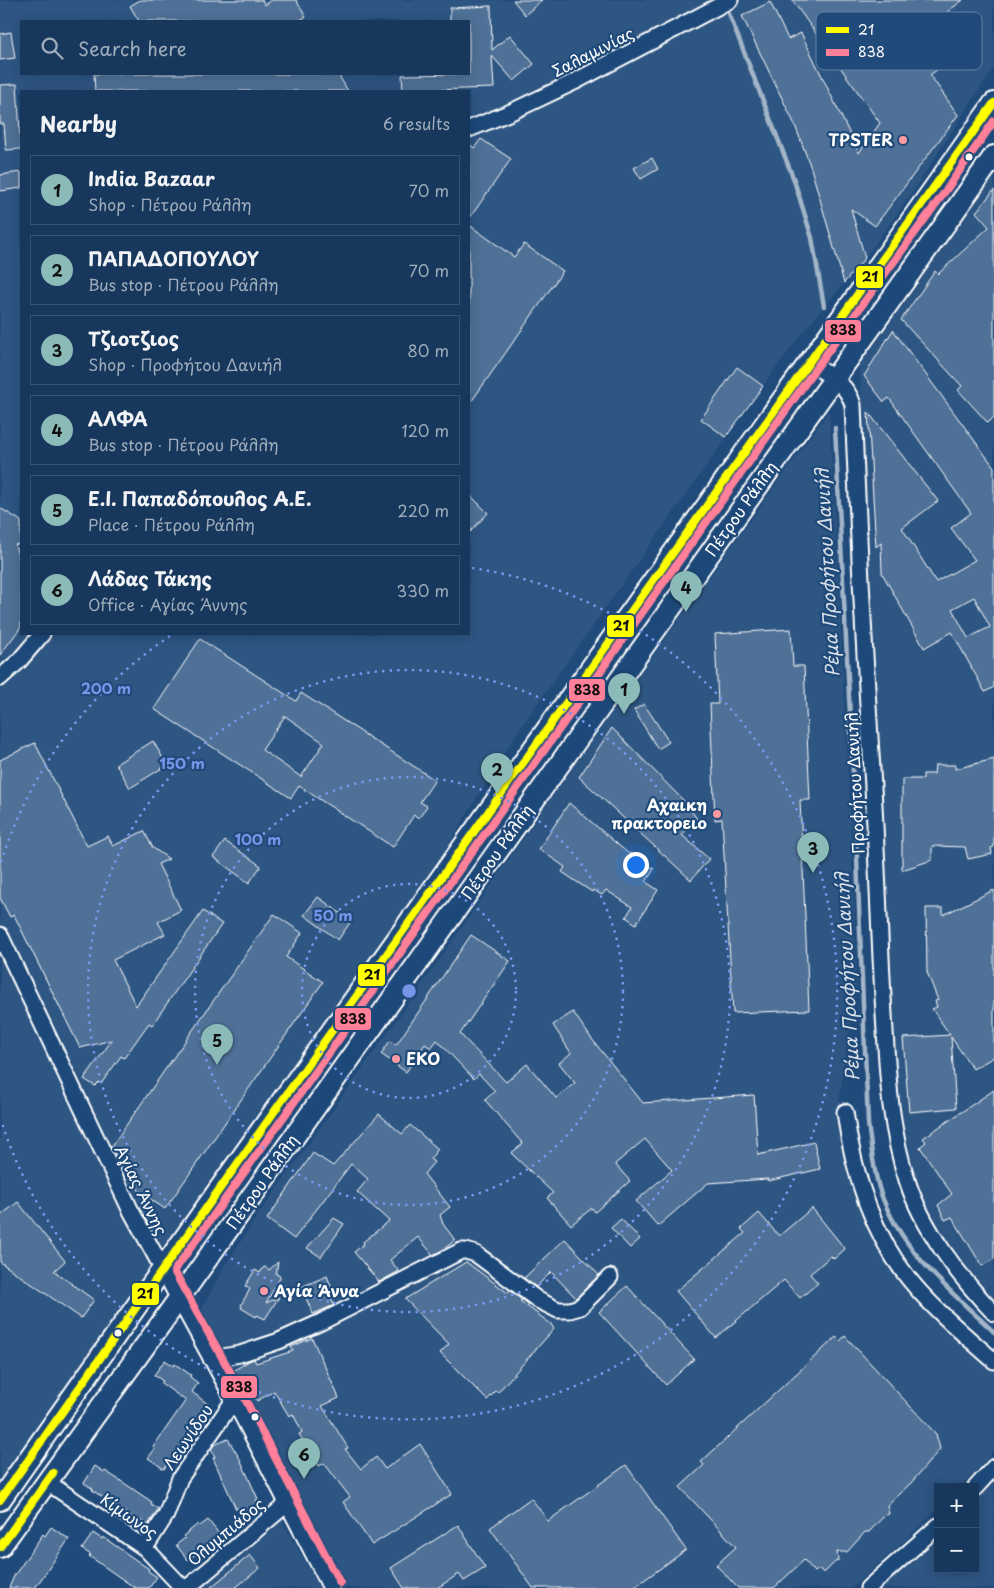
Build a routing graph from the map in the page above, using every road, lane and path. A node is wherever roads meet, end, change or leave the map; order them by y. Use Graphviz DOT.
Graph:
graph roads {
  1 [pos="724,4"];
  2 [pos="994,103"];
  3 [pos="470,128"];
  4 [pos="994,156"];
  5 [pos="808,362"];
  6 [pos="834,378"];
  7 [pos="41,635"];
  8 [pos="0,678"];
  9 [pos="0,935"];
  10 [pos="845,1112"];
  11 [pos="162,1270"];
  12 [pos="610,1277"];
  13 [pos="178,1299"];
  14 [pos="994,1313"];
  15 [pos="211,1359"];
  16 [pos="994,1361"];
  17 [pos="234,1400"];
  18 [pos="994,1467"];
  19 [pos="47,1482"];
  20 [pos="979,1484"];
  21 [pos="0,1500"];
  22 [pos="288,1503"];
  23 [pos="936,1528"];
  24 [pos="0,1547"];
  25 [pos="145,1548"];
  26 [pos="183,1588"];
  27 [pos="187,1588"];
  28 [pos="331,1588"];
  29 [pos="868,1588"];
  1 -- 3 [label="street, Σαλαμινίας"];
  2 -- 5 [label="main road, Πέτρου Ράλλη"];
  4 -- 6 [label="main road, Πέτρου Ράλλη"];
  5 -- 6 [label="street, Προφήτου Δανιήλ"];
  5 -- 11 [label="main road, Πέτρου Ράλλη"];
  6 -- 13 [label="main road, Πέτρου Ράλλη"];
  6 -- 14 [label="street, Προφήτου Δανιήλ"];
  7 -- 8 [label="street"];
  9 -- 11 [label="street, Αγίας Άννης"];
  10 -- 16 [label="street"];
  11 -- 13 [label="street, Αγίας Άννης"];
  11 -- 21 [label="main road, Πέτρου Ράλλη"];
  12 -- 15 [label="street"];
  13 -- 15 [label="street, Αγίας Άννης"];
  13 -- 19 [label="main road, Πέτρου Ράλλη"];
  15 -- 17 [label="street, Αγίας Άννης"];
  17 -- 22 [label="street, Αγίας Άννης"];
  17 -- 25 [label="street, Λεωνίδου"];
  18 -- 20 [label="street"];
  19 -- 24 [label="main road, Πέτρου Ράλλη"];
  19 -- 25 [label="street, Κίμωνος"];
  22 -- 27 [label="street, Ολυμπιάδος"];
  22 -- 28 [label="street, Αγίας Άννης"];
  23 -- 29 [label="street"];
  25 -- 26 [label="street, Κίμωνος"];
}
